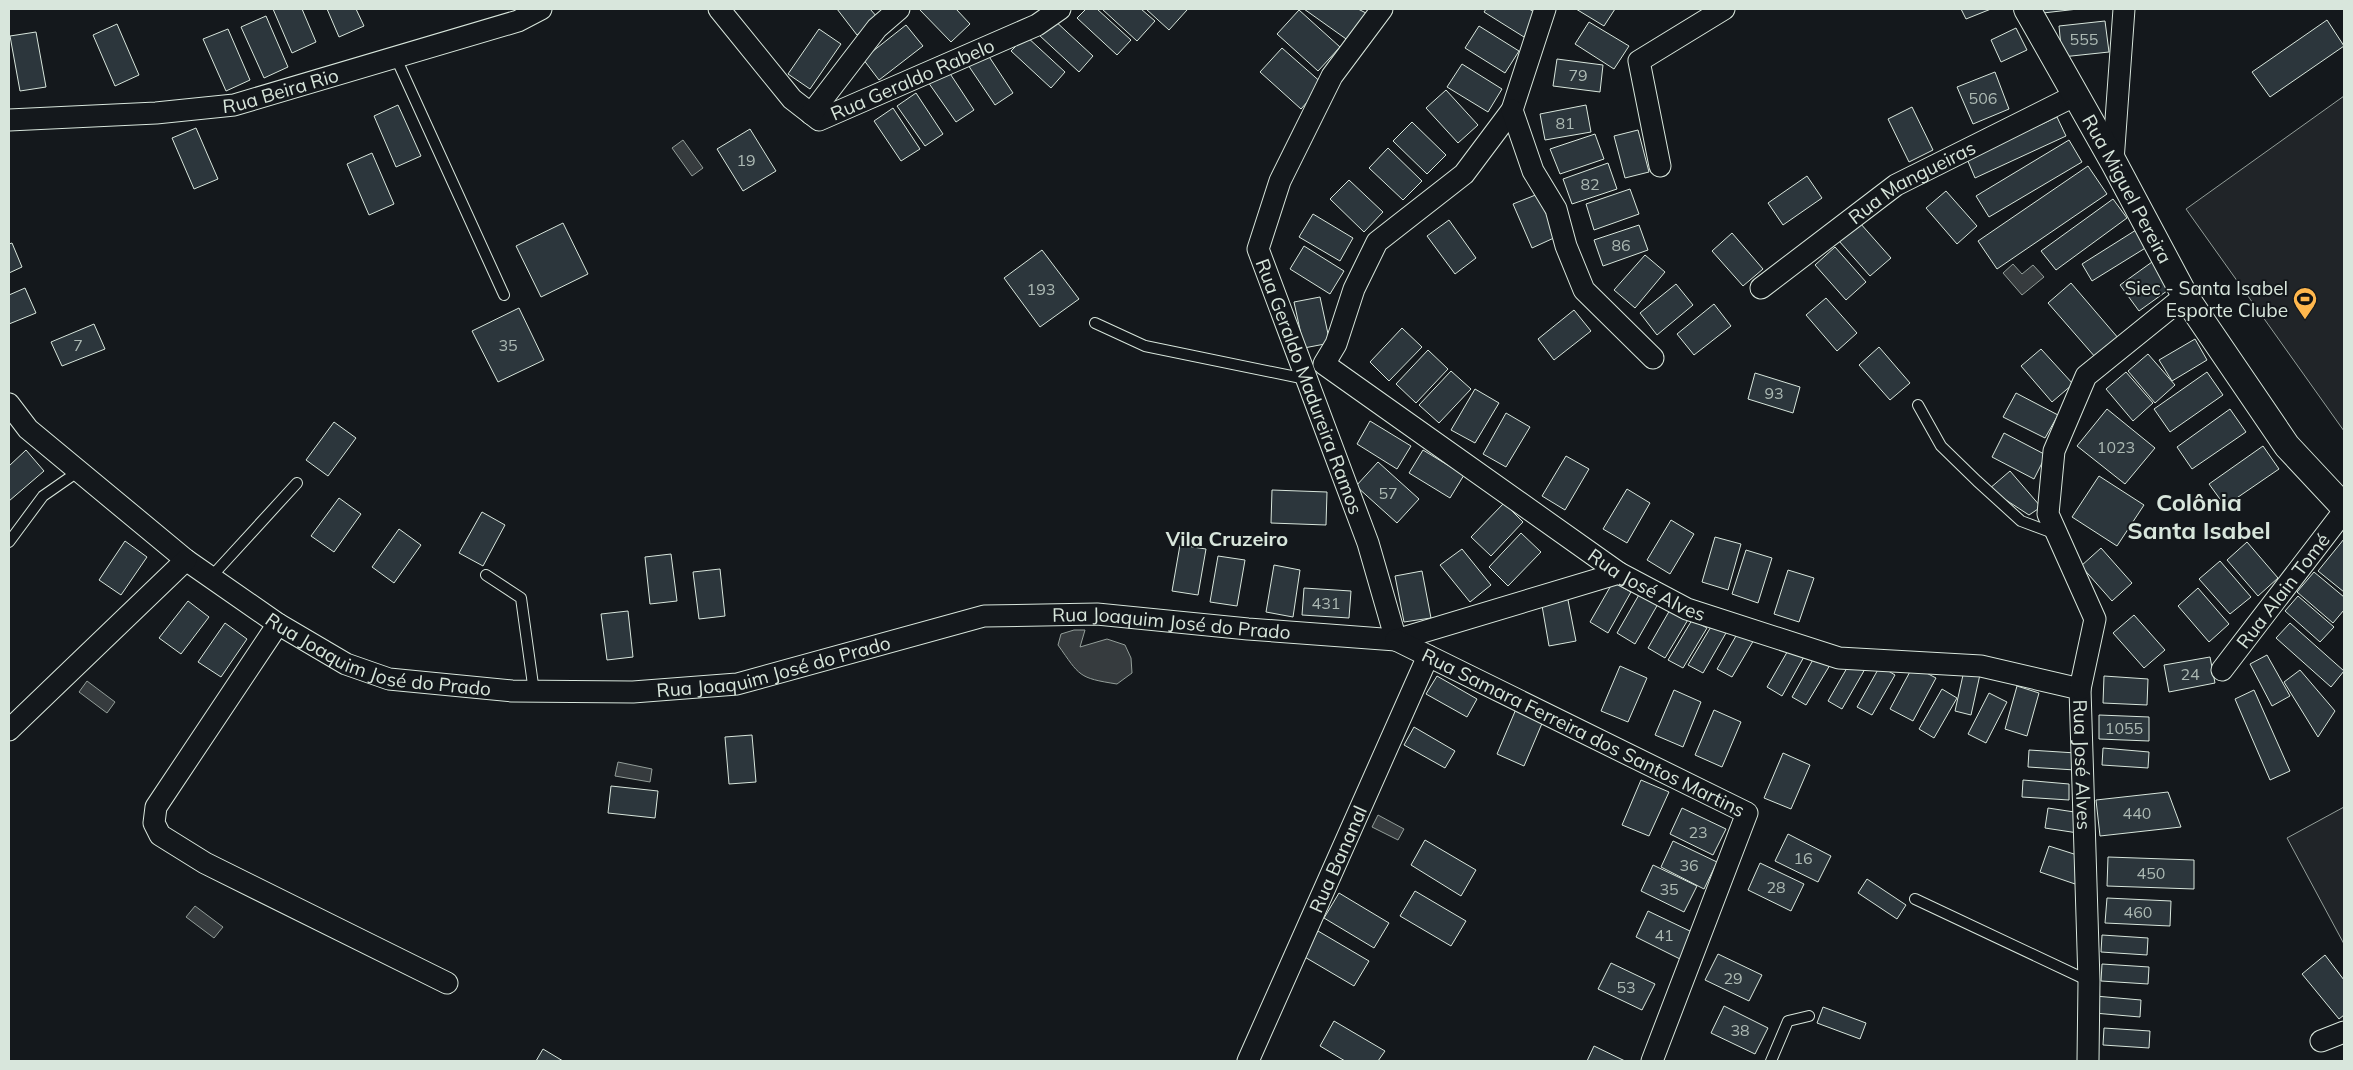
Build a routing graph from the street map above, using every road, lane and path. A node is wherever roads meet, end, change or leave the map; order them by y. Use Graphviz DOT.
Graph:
graph roads {
  1 [pos="541,9"];
  2 [pos="719,9"];
  3 [pos="899,9"];
  4 [pos="1060,9"];
  5 [pos="1382,9"];
  6 [pos="1545,9"];
  7 [pos="1724,9"];
  8 [pos="2027,9"];
  9 [pos="2124,9"];
  10 [pos="396,58"];
  11 [pos="2076,95"];
  12 [pos="1512,110"];
  13 [pos="812,114"];
  14 [pos="9,120"];
  15 [pos="2113,161"];
  16 [pos="1660,166"];
  17 [pos="1761,288"];
  18 [pos="504,295"];
  19 [pos="2185,296"];
  20 [pos="1095,324"];
  21 [pos="1653,358"];
  22 [pos="1324,364"];
  23 [pos="1302,369"];
  24 [pos="9,404"];
  25 [pos="1918,405"];
  26 [pos="79,471"];
  27 [pos="297,483"];
  28 [pos="2344,507"];
  29 [pos="2344,511"];
  30 [pos="2057,534"];
  31 [pos="9,542"];
  32 [pos="186,560"];
  33 [pos="1618,573"];
  34 [pos="486,575"];
  35 [pos="211,577"];
  36 [pos="278,624"];
  37 [pos="1396,640"];
  38 [pos="1428,656"];
  39 [pos="2222,670"];
  40 [pos="2080,690"];
  41 [pos="534,692"];
  42 [pos="9,730"];
  43 [pos="1915,899"];
  44 [pos="2089,981"];
  45 [pos="447,983"];
  46 [pos="1809,1016"];
  47 [pos="2344,1032"];
  48 [pos="2321,1041"];
  49 [pos="1248,1061"];
  50 [pos="1652,1061"];
  51 [pos="1771,1061"];
  52 [pos="2088,1061"];
  1 -- 10 [label="street, Rua Beira Rio"];
  2 -- 13 [label="street, Rua Geraldo Rabelo"];
  3 -- 13 [label="street"];
  4 -- 13 [label="street, Rua Geraldo Rabelo"];
  5 -- 23 [label="street, Rua Geraldo Madureira Ramos"];
  6 -- 12 [label="street"];
  7 -- 16 [label="street"];
  8 -- 11 [label="street, Rua Miguel Pereira"];
  9 -- 15 [label="street"];
  10 -- 14 [label="street, Rua Beira Rio"];
  10 -- 18 [label="lane"];
  11 -- 15 [label="street, Rua Miguel Pereira"];
  11 -- 17 [label="street, Rua Mangueiras"];
  12 -- 21 [label="street"];
  12 -- 22 [label="street"];
  15 -- 19 [label="street, Rua Miguel Pereira"];
  19 -- 28 [label="street, Rua Miguel Pereira"];
  19 -- 30 [label="street"];
  20 -- 23 [label="lane"];
  22 -- 23 [label="street"];
  22 -- 33 [label="street, Rua José Alves"];
  23 -- 37 [label="street, Rua Geraldo Madureira Ramos"];
  24 -- 26 [label="street, Rua Joaquim José do Prado"];
  25 -- 30 [label="lane"];
  26 -- 31 [label="lane"];
  26 -- 32 [label="street, Rua Joaquim José do Prado"];
  27 -- 35 [label="lane"];
  29 -- 39 [label="street, Rua Alain Tomé"];
  30 -- 40 [label="street"];
  32 -- 35 [label="street, Rua Joaquim José do Prado"];
  32 -- 42 [label="street"];
  33 -- 37 [label="street, Rua Joaquim José do Prado"];
  33 -- 40 [label="street, Rua José Alves"];
  34 -- 41 [label="lane"];
  35 -- 36 [label="street, Rua Joaquim José do Prado"];
  36 -- 41 [label="street, Rua Joaquim José do Prado"];
  36 -- 45 [label="street"];
  37 -- 38 [label="street, Rua Samara Ferreira dos Santos Martins"];
  37 -- 41 [label="street, Rua Joaquim José do Prado"];
  38 -- 49 [label="street, Rua Bananal"];
  38 -- 50 [label="street, Rua Samara Ferreira dos Santos Martins"];
  40 -- 44 [label="street, Rua José Alves"];
  43 -- 44 [label="lane"];
  44 -- 52 [label="street, Rua José Alves"];
  46 -- 51 [label="lane"];
  47 -- 48 [label="street"];
}
